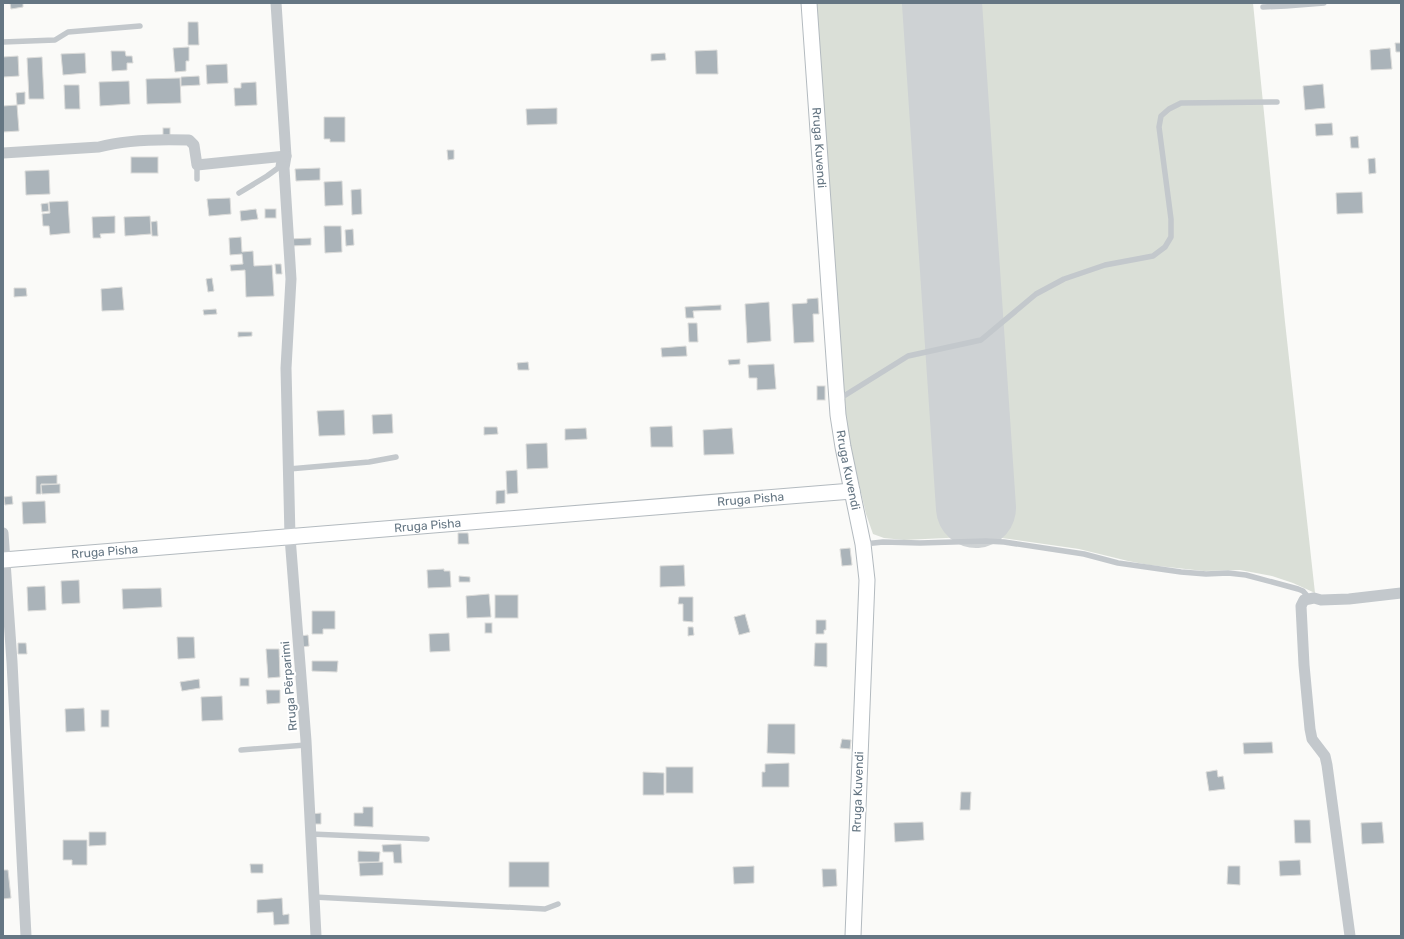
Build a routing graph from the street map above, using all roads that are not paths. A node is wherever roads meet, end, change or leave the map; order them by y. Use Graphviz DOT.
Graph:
graph roads {
  1 [pos="276,3"];
  2 [pos="809,3"];
  3 [pos="1324,3"];
  4 [pos="1263,7"];
  5 [pos="140,26"];
  6 [pos="3,42"];
  7 [pos="1277,102"];
  8 [pos="3,153"];
  9 [pos="283,156"];
  10 [pos="197,165"];
  11 [pos="197,179"];
  12 [pos="239,193"];
  13 [pos="837,400"];
  14 [pos="396,457"];
  15 [pos="290,469"];
  16 [pos="852,491"];
  17 [pos="3,533"];
  18 [pos="290,536"];
  19 [pos="863,544"];
  20 [pos="3,560"];
  21 [pos="1401,594"];
  22 [pos="1309,598"];
  23 [pos="306,745"];
  24 [pos="241,750"];
  25 [pos="311,834"];
  26 [pos="427,839"];
  27 [pos="314,897"];
  28 [pos="558,904"];
  29 [pos="26,936"];
  30 [pos="316,936"];
  31 [pos="853,936"];
  32 [pos="1350,936"];
  1 -- 9 [label="street, Rruga Përparimi"];
  2 -- 13 [label="street, Rruga Kuvendi"];
  3 -- 4 [label="lane"];
  5 -- 6 [label="lane"];
  7 -- 13 [label="lane"];
  8 -- 10 [label="street"];
  9 -- 10 [label="street"];
  9 -- 12 [label="lane"];
  9 -- 15 [label="street, Rruga Përparimi"];
  10 -- 11 [label="lane"];
  13 -- 16 [label="street, Rruga Kuvendi"];
  14 -- 15 [label="lane"];
  15 -- 18 [label="street, Rruga Përparimi"];
  16 -- 18 [label="street, Rruga Pisha"];
  16 -- 19 [label="street, Rruga Kuvendi"];
  17 -- 20 [label="street"];
  18 -- 20 [label="street, Rruga Pisha"];
  18 -- 23 [label="street, Rruga Përparimi"];
  19 -- 22 [label="lane"];
  19 -- 31 [label="street, Rruga Kuvendi"];
  20 -- 29 [label="street"];
  21 -- 22 [label="street"];
  22 -- 32 [label="street"];
  23 -- 24 [label="lane"];
  23 -- 25 [label="street, Rruga Përparimi"];
  25 -- 26 [label="lane"];
  25 -- 27 [label="street, Rruga Përparimi"];
  27 -- 28 [label="lane"];
  27 -- 30 [label="street, Rruga Përparimi"];
}
